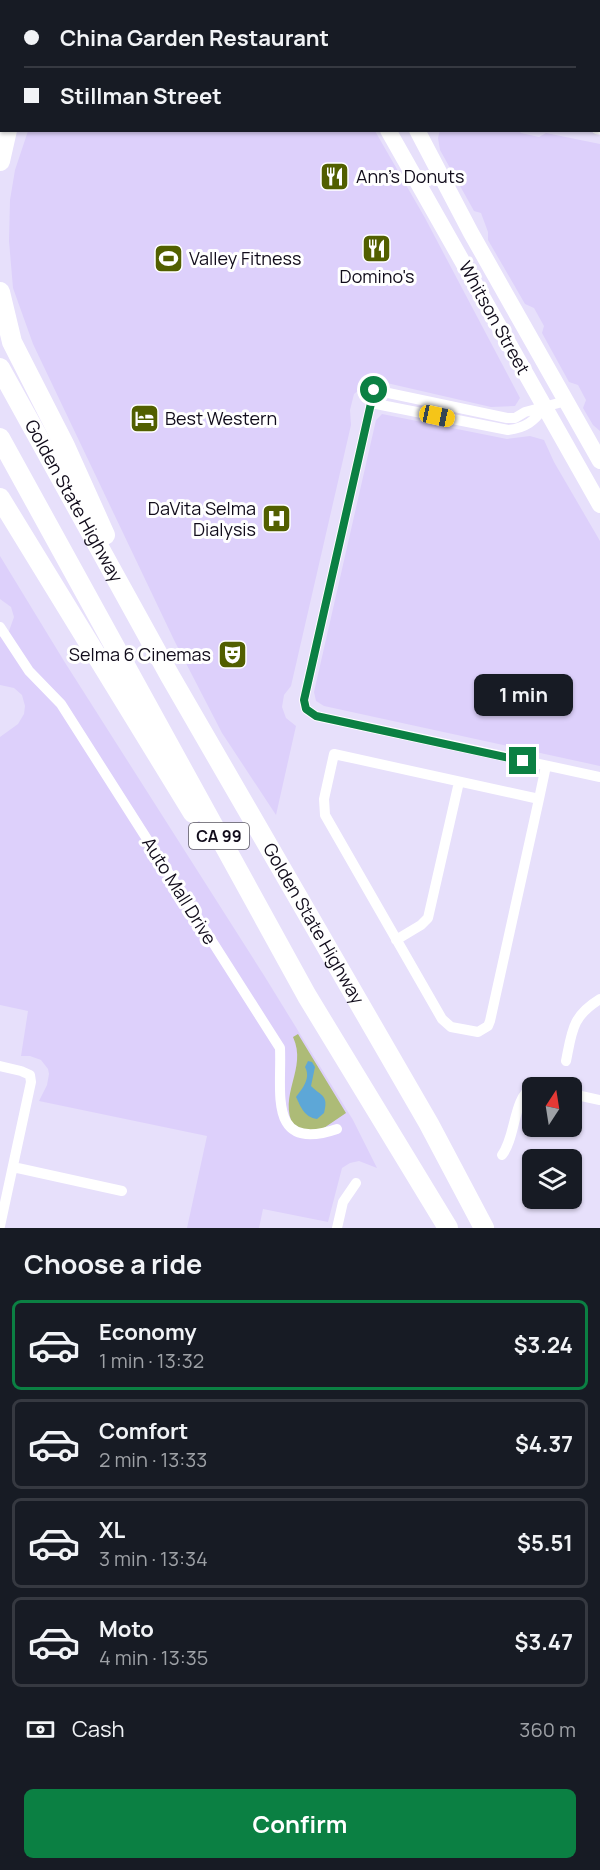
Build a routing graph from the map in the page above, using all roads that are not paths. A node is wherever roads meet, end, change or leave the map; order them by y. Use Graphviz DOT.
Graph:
graph roads {
  1 [pos="7,132"];
  2 [pos="389,132"];
  3 [pos="418,132"];
  4 [pos="433,132"];
  5 [pos="431,157"];
  6 [pos="0,161"];
  7 [pos="409,167"];
  8 [pos="471,233"];
  9 [pos="454,247"];
  10 [pos="0,292"];
  11 [pos="516,312"];
  12 [pos="0,368"];
  13 [pos="566,401"];
  14 [pos="543,408"];
  15 [pos="0,438"];
  16 [pos="600,461"];
  17 [pos="0,498"];
  18 [pos="600,505"];
  19 [pos="0,627"];
  20 [pos="170,676"];
  21 [pos="546,766"];
  22 [pos="600,777"];
  23 [pos="459,782"];
  24 [pos="539,799"];
  25 [pos="396,940"];
  26 [pos="308,996"];
  27 [pos="600,999"];
  28 [pos="566,1061"];
  29 [pos="0,1066"];
  30 [pos="582,1096"];
  31 [pos="522,1098"];
  32 [pos="600,1100"];
  33 [pos="337,1129"];
  34 [pos="502,1155"];
  35 [pos="13,1167"];
  36 [pos="356,1183"];
  37 [pos="122,1191"];
  38 [pos="0,1226"];
  39 [pos="337,1228"];
  40 [pos="448,1228"];
  41 [pos="484,1228"];
  1 -- 6 [label="highway"];
  2 -- 7 [label="main road, Whitson Street"];
  3 -- 5 [label="main road, Whitson Street"];
  4 -- 5 [label="main road"];
  5 -- 8 [label="main road, Whitson Street"];
  7 -- 8 [label="main road"];
  7 -- 9 [label="main road, Whitson Street"];
  8 -- 11 [label="main road, Whitson Street"];
  9 -- 11 [label="main road"];
  9 -- 14 [label="main road, Whitson Street"];
  10 -- 20 [label="highway"];
  11 -- 13 [label="main road, Whitson Street"];
  12 -- 20 [label="highway, Golden State Highway / CA 99"];
  13 -- 14 [label="street"];
  13 -- 16 [label="main road, Whitson Street"];
  14 -- 18 [label="main road, Whitson Street"];
  14 -- 21 [label="street"];
  15 -- 26 [label="highway, Golden State Highway / CA 99"];
  17 -- 26 [label="highway"];
  19 -- 33 [label="street, Auto Mall Drive"];
  20 -- 41 [label="highway, Golden State Highway / CA 99"];
  21 -- 22 [label="street"];
  21 -- 24 [label="street"];
  23 -- 24 [label="street"];
  23 -- 25 [label="street"];
  23 -- 25 [label="street"];
  24 -- 25 [label="street"];
  26 -- 40 [label="highway, Golden State Highway / CA 99"];
  27 -- 28 [label="street"];
  29 -- 35 [label="street"];
  30 -- 32 [label="street"];
  31 -- 34 [label="street"];
  35 -- 37 [label="street"];
  35 -- 38 [label="street"];
  36 -- 39 [label="street"];
}
